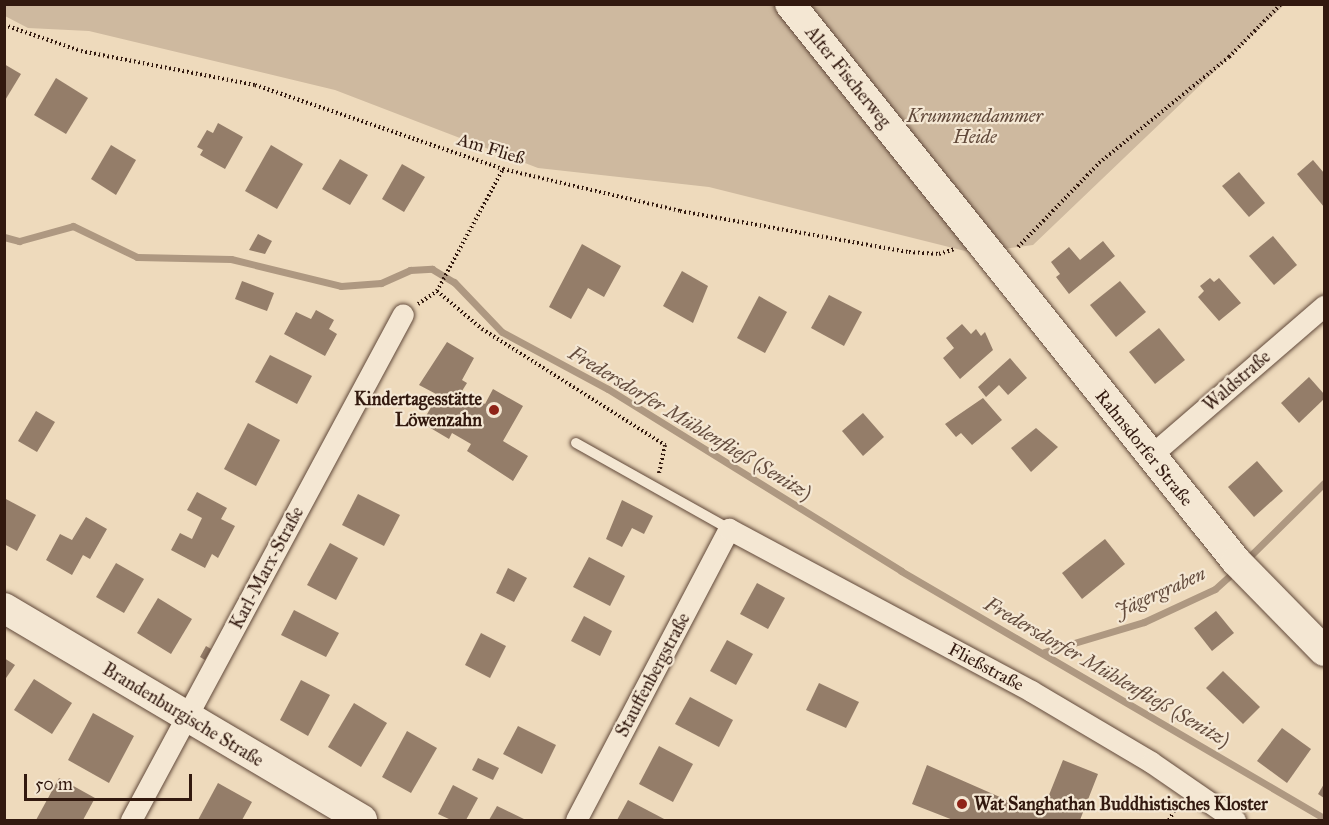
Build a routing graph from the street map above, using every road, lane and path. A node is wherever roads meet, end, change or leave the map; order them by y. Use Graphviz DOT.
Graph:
graph roads {
  1 [pos="790,4"];
  2 [pos="1281,4"];
  3 [pos="4,25"];
  4 [pos="503,169"];
  5 [pos="974,235"];
  6 [pos="996,264"];
  7 [pos="1324,306"];
  8 [pos="403,314"];
  9 [pos="576,443"];
  10 [pos="1150,456"];
  11 [pos="656,489"];
  12 [pos="729,529"];
  13 [pos="4,608"];
  14 [pos="1324,651"];
  15 [pos="186,717"];
  16 [pos="1175,810"];
  17 [pos="131,820"];
  18 [pos="362,820"];
  19 [pos="576,820"];
  20 [pos="1169,820"];
  21 [pos="1235,820"];
  1 -- 5 [label="street, Alter Fischerweg"];
  2 -- 6 [label="path"];
  3 -- 4 [label="path, Am Fließ"];
  4 -- 5 [label="path, Am Fließ"];
  4 -- 11 [label="path"];
  5 -- 6 [label="street, Rahnsdorfer Straße"];
  6 -- 10 [label="street, Rahnsdorfer Straße"];
  7 -- 10 [label="street, Waldstraße"];
  8 -- 15 [label="street, Karl-Marx-Straße"];
  9 -- 11 [label="lane"];
  10 -- 14 [label="street, Rahnsdorfer Straße"];
  11 -- 12 [label="lane"];
  12 -- 19 [label="street, Stauffenbergstraße"];
  12 -- 21 [label="street, Fließstraße"];
  13 -- 15 [label="street, Brandenburgische Straße"];
  15 -- 17 [label="street, Karl-Marx-Straße"];
  15 -- 18 [label="street, Brandenburgische Straße"];
  16 -- 20 [label="path"];
}
